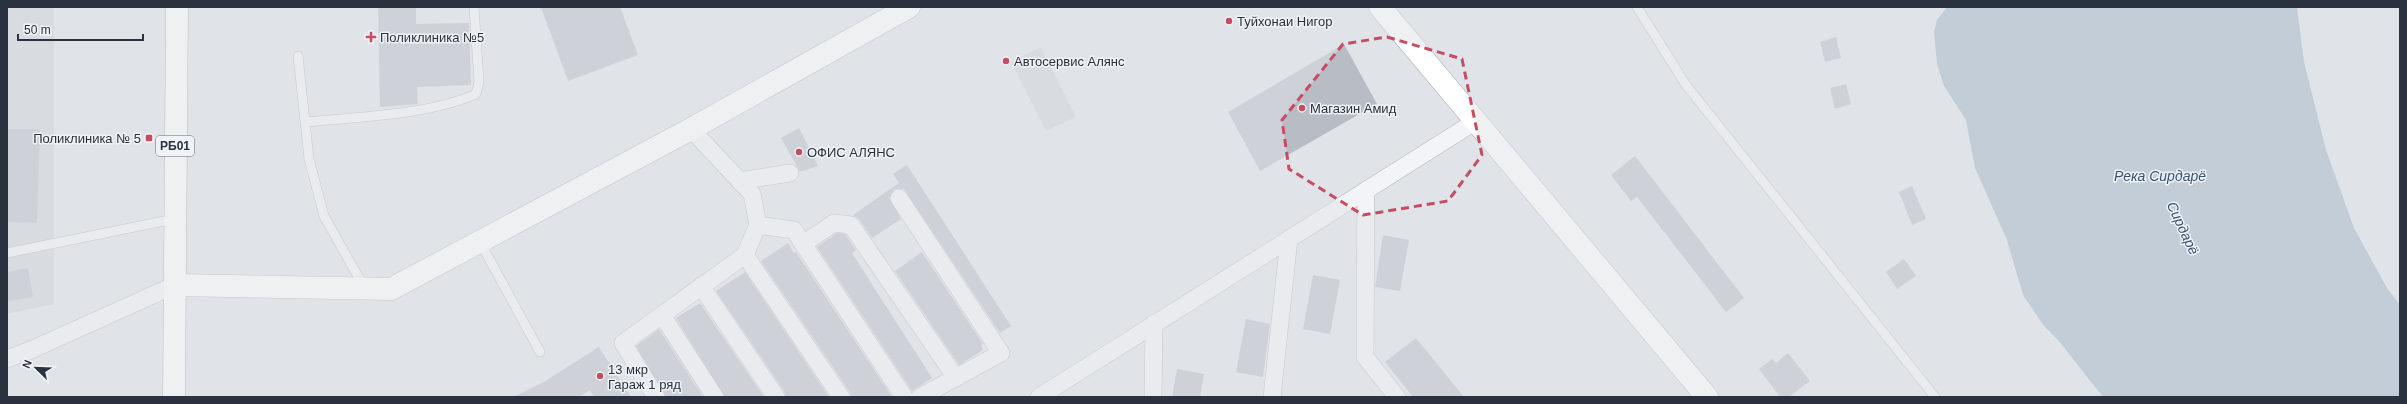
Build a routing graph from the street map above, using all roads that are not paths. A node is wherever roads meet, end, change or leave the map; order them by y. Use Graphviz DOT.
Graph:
graph roads {
  1 [pos="177,7"];
  2 [pos="474,7"];
  3 [pos="909,7"];
  4 [pos="1380,7"];
  5 [pos="1638,7"];
  6 [pos="298,56"];
  7 [pos="1476,121"];
  8 [pos="305,122"];
  9 [pos="691,129"];
  10 [pos="790,173"];
  11 [pos="739,181"];
  12 [pos="1366,190"];
  13 [pos="900,198"];
  14 [pos="174,219"];
  15 [pos="758,225"];
  16 [pos="1289,239"];
  17 [pos="480,242"];
  18 [pos="803,244"];
  19 [pos="7,253"];
  20 [pos="745,254"];
  21 [pos="175,285"];
  22 [pos="701,286"];
  23 [pos="365,288"];
  24 [pos="662,315"];
  25 [pos="1154,323"];
  26 [pos="540,352"];
  27 [pos="7,358"];
  28 [pos="956,378"];
  29 [pos="174,397"];
  30 [pos="656,397"];
  31 [pos="715,397"];
  32 [pos="776,397"];
  33 [pos="841,397"];
  34 [pos="904,397"];
  35 [pos="920,397"];
  36 [pos="1039,397"];
  37 [pos="1153,397"];
  38 [pos="1272,397"];
  39 [pos="1397,397"];
  40 [pos="1707,397"];
  41 [pos="1935,397"];
  1 -- 14 [label="main road, РБ01"];
  2 -- 8 [label="lane"];
  3 -- 9 [label="main road"];
  4 -- 7 [label="main road"];
  5 -- 41 [label="lane"];
  6 -- 8 [label="lane"];
  7 -- 12 [label="street"];
  7 -- 40 [label="main road"];
  8 -- 23 [label="lane"];
  9 -- 11 [label="street"];
  9 -- 17 [label="main road"];
  10 -- 11 [label="street"];
  11 -- 15 [label="street"];
  12 -- 16 [label="street"];
  12 -- 39 [label="street"];
  13 -- 28 [label="street"];
  14 -- 19 [label="lane"];
  14 -- 21 [label="main road, РБ01"];
  15 -- 18 [label="street"];
  15 -- 20 [label="street"];
  16 -- 25 [label="street"];
  16 -- 38 [label="street"];
  17 -- 23 [label="main road"];
  17 -- 26 [label="lane"];
  18 -- 28 [label="street"];
  18 -- 34 [label="street"];
  20 -- 22 [label="street"];
  20 -- 33 [label="street"];
  21 -- 23 [label="main road"];
  21 -- 27 [label="street"];
  21 -- 29 [label="main road, РБ01"];
  22 -- 24 [label="street"];
  22 -- 32 [label="street"];
  24 -- 30 [label="street"];
  24 -- 31 [label="street"];
  25 -- 36 [label="street"];
  25 -- 37 [label="street"];
  28 -- 35 [label="street"];
}
